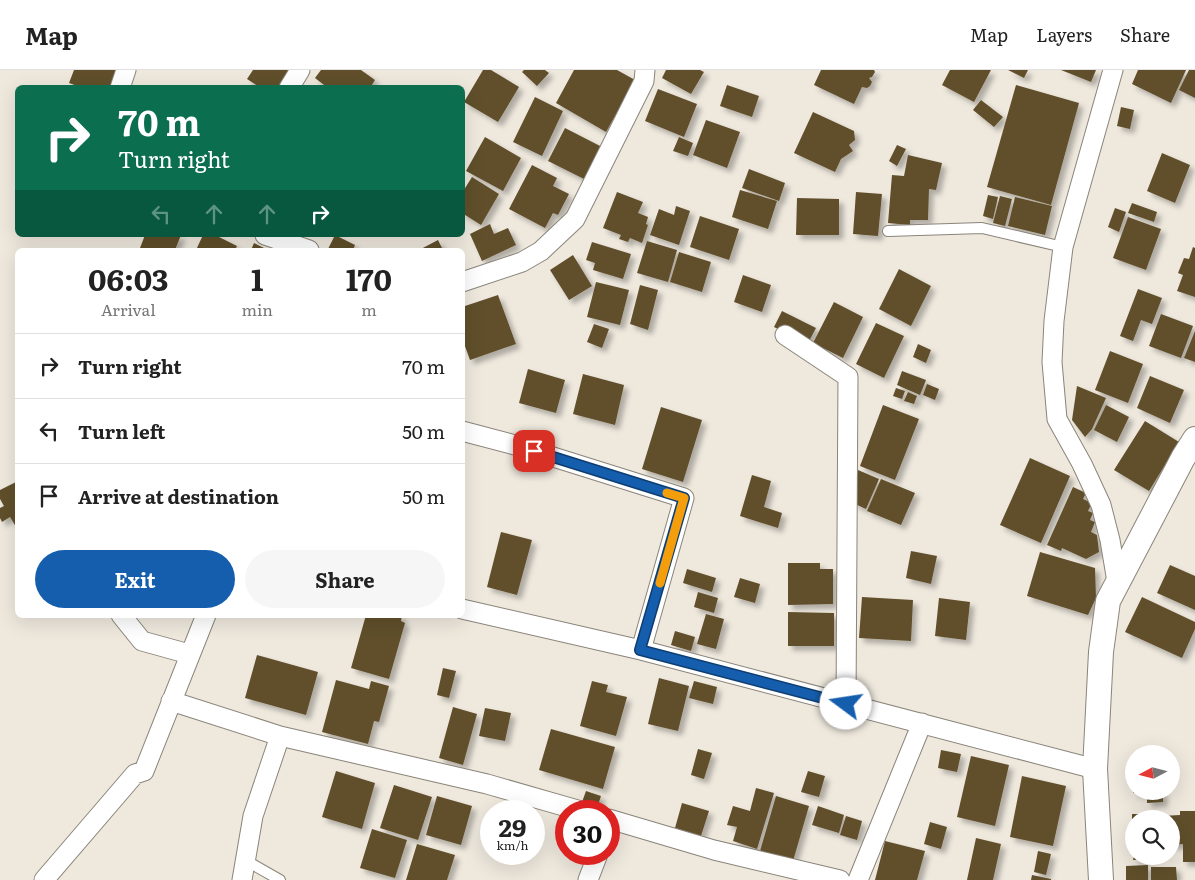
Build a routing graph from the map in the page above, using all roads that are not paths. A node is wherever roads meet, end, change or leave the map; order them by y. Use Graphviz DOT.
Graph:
graph roads {
  1 [pos="126,70"];
  2 [pos="300,70"];
  3 [pos="645,70"];
  4 [pos="1113,70"];
  5 [pos="121,85"];
  6 [pos="291,85"];
  7 [pos="888,231"];
  8 [pos="270,237"];
  9 [pos="1063,247"];
  10 [pos="303,248"];
  11 [pos="465,281"];
  12 [pos="784,335"];
  13 [pos="465,432"];
  14 [pos="1195,439"];
  15 [pos="1117,582"];
  16 [pos="465,610"];
  17 [pos="123,618"];
  18 [pos="205,618"];
  19 [pos="640,650"];
  20 [pos="189,654"];
  21 [pos="171,701"];
  22 [pos="846,704"];
  23 [pos="922,723"];
  24 [pos="280,736"];
  25 [pos="1096,769"];
  26 [pos="555,803"];
  27 [pos="620,824"];
  28 [pos="245,860"];
  29 [pos="594,865"];
  30 [pos="44,880"];
  31 [pos="242,880"];
  32 [pos="280,880"];
  33 [pos="588,880"];
  34 [pos="840,880"];
  35 [pos="858,880"];
  36 [pos="1101,880"];
  1 -- 5 [label="street"];
  2 -- 6 [label="street"];
  3 -- 11 [label="street"];
  4 -- 9 [label="street"];
  7 -- 9 [label="lane"];
  8 -- 10 [label="street"];
  9 -- 15 [label="street"];
  12 -- 22 [label="street"];
  13 -- 19 [label="street"];
  14 -- 15 [label="street"];
  15 -- 25 [label="street"];
  16 -- 19 [label="street"];
  17 -- 20 [label="street"];
  18 -- 20 [label="street"];
  19 -- 22 [label="street"];
  20 -- 21 [label="street"];
  21 -- 24 [label="street"];
  21 -- 30 [label="street"];
  22 -- 23 [label="street"];
  23 -- 25 [label="street"];
  23 -- 35 [label="street"];
  24 -- 26 [label="street"];
  24 -- 28 [label="street"];
  25 -- 36 [label="street"];
  27 -- 34 [label="street"];
  28 -- 31 [label="street"];
  28 -- 32 [label="lane"];
  29 -- 33 [label="street"];
}
